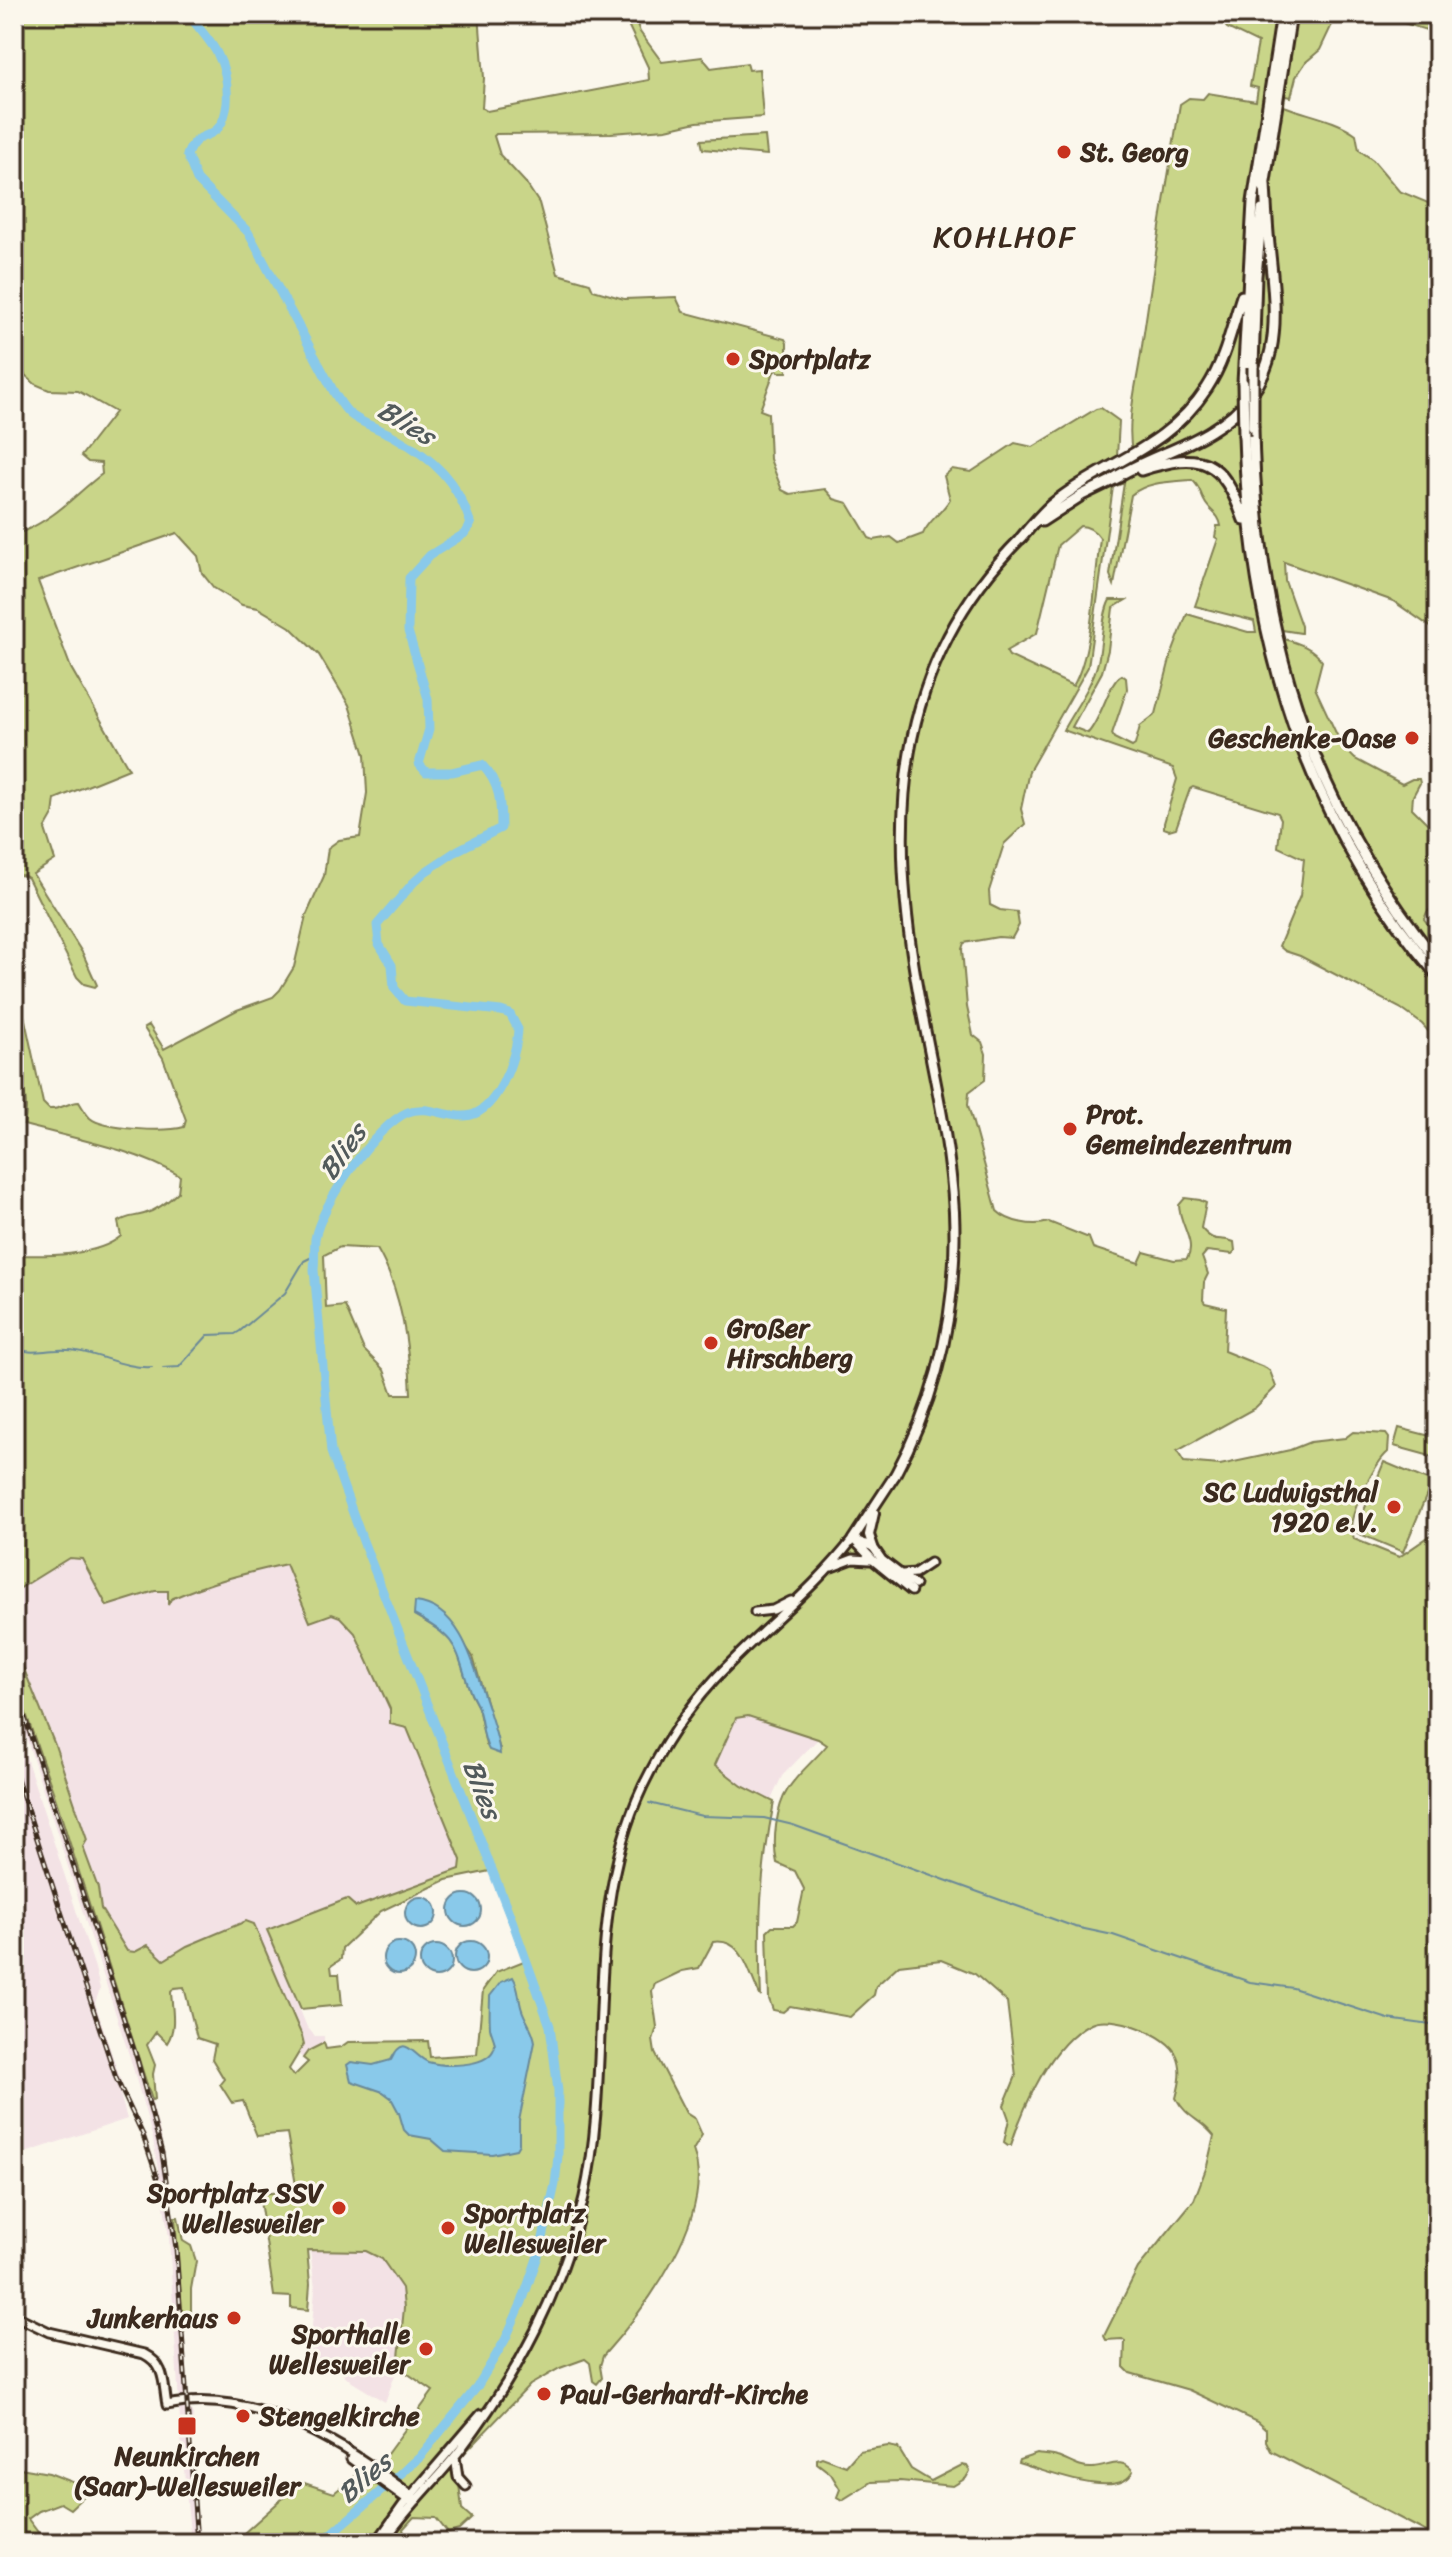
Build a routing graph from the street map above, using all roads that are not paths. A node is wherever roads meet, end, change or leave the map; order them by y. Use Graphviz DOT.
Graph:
graph roads {
  1 [pos="1282,14"];
  2 [pos="1291,14"];
  3 [pos="1265,184"];
  4 [pos="1247,286"];
  5 [pos="1113,479"];
  6 [pos="1249,531"];
  7 [pos="1021,538"];
  8 [pos="1438,962"];
  9 [pos="1438,976"];
  10 [pos="876,1506"];
  11 [pos="853,1539"];
  12 [pos="873,1547"];
  13 [pos="874,1561"];
  14 [pos="930,1563"];
  15 [pos="827,1570"];
  16 [pos="902,1574"];
  17 [pos="800,1596"];
  18 [pos="755,1612"];
  19 [pos="14,2315"];
  20 [pos="509,2377"];
  21 [pos="455,2457"];
  22 [pos="466,2486"];
  23 [pos="406,2496"];
  24 [pos="384,2541"];
  25 [pos="373,2543"];
  1 -- 4 [label="highway"];
  2 -- 3 [label="highway"];
  3 -- 5 [label="highway"];
  3 -- 8 [label="highway, bridge"];
  4 -- 6 [label="highway, bridge"];
  4 -- 7 [label="highway"];
  5 -- 6 [label="highway"];
  5 -- 7 [label="highway"];
  6 -- 9 [label="highway"];
  7 -- 10 [label="main road"];
  10 -- 11 [label="main road"];
  10 -- 12 [label="main road"];
  11 -- 12 [label="main road"];
  11 -- 13 [label="main road"];
  11 -- 15 [label="main road"];
  12 -- 16 [label="main road"];
  13 -- 15 [label="main road"];
  13 -- 16 [label="main road"];
  14 -- 16 [label="main road"];
  15 -- 17 [label="main road"];
  17 -- 18 [label="main road"];
  17 -- 20 [label="main road"];
  19 -- 23 [label="main road"];
  20 -- 21 [label="main road"];
  20 -- 23 [label="main road"];
  21 -- 22 [label="main road"];
  21 -- 23 [label="main road"];
  23 -- 24 [label="main road"];
  23 -- 25 [label="main road"];
}
